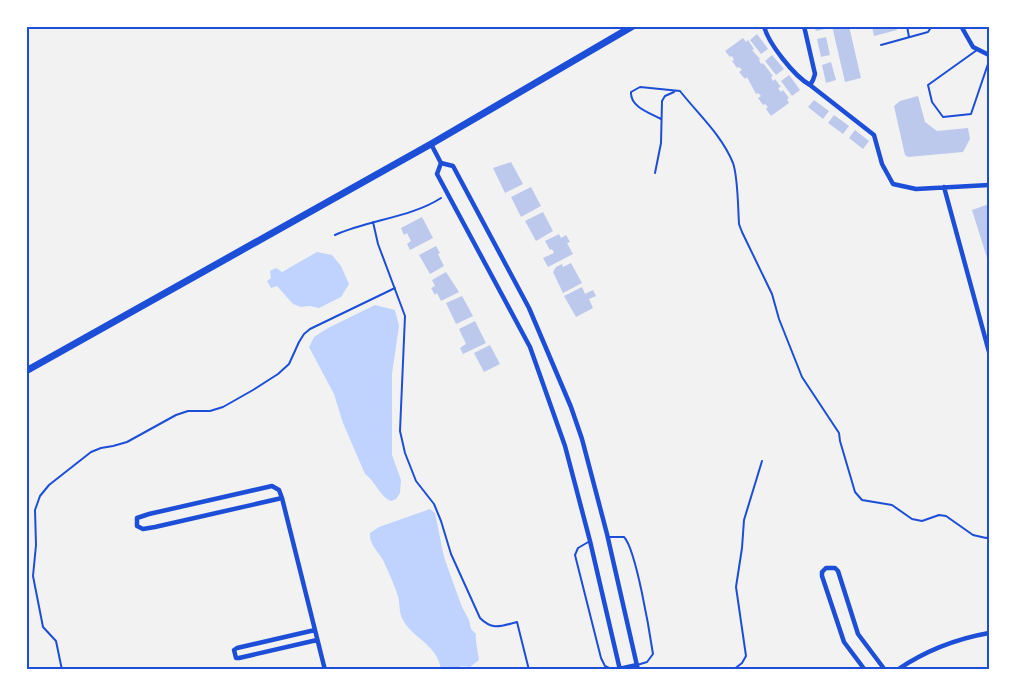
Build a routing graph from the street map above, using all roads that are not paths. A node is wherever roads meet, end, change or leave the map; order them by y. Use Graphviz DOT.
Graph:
graph roads {
  1 [pos="634,26"];
  2 [pos="764,26"];
  3 [pos="804,26"];
  4 [pos="907,26"];
  5 [pos="932,26"];
  6 [pos="961,26"];
  7 [pos="909,37"];
  8 [pos="881,45"];
  9 [pos="977,49"];
  10 [pos="989,55"];
  11 [pos="989,61"];
  12 [pos="810,85"];
  13 [pos="431,144"];
  14 [pos="440,163"];
  15 [pos="989,185"];
  16 [pos="944,187"];
  17 [pos="989,352"];
  18 [pos="26,371"];
  19 [pos="282,498"];
  20 [pos="607,537"];
  21 [pos="590,541"];
  22 [pos="315,630"];
  23 [pos="989,633"];
  24 [pos="317,640"];
  25 [pos="638,668"];
  26 [pos="620,669"];
  27 [pos="324,670"];
  28 [pos="614,670"];
  29 [pos="865,670"];
  30 [pos="885,670"];
  31 [pos="897,670"];
  1 -- 13 [label="main road"];
  2 -- 12 [label="street"];
  3 -- 12 [label="street"];
  4 -- 7 [label="lane"];
  5 -- 7 [label="lane"];
  6 -- 9 [label="street"];
  7 -- 8 [label="lane"];
  9 -- 10 [label="street"];
  9 -- 11 [label="lane"];
  12 -- 16 [label="street"];
  13 -- 14 [label="street"];
  13 -- 18 [label="main road"];
  14 -- 20 [label="street"];
  14 -- 21 [label="street"];
  15 -- 16 [label="street"];
  16 -- 17 [label="street"];
  19 -- 19 [label="street"];
  19 -- 22 [label="street"];
  20 -- 25 [label="street"];
  20 -- 25 [label="lane"];
  21 -- 26 [label="street"];
  21 -- 28 [label="lane"];
  22 -- 24 [label="street"];
  22 -- 24 [label="street"];
  23 -- 31 [label="street"];
  24 -- 27 [label="street"];
  25 -- 26 [label="street"];
  26 -- 28 [label="lane"];
  29 -- 30 [label="street"];
}
